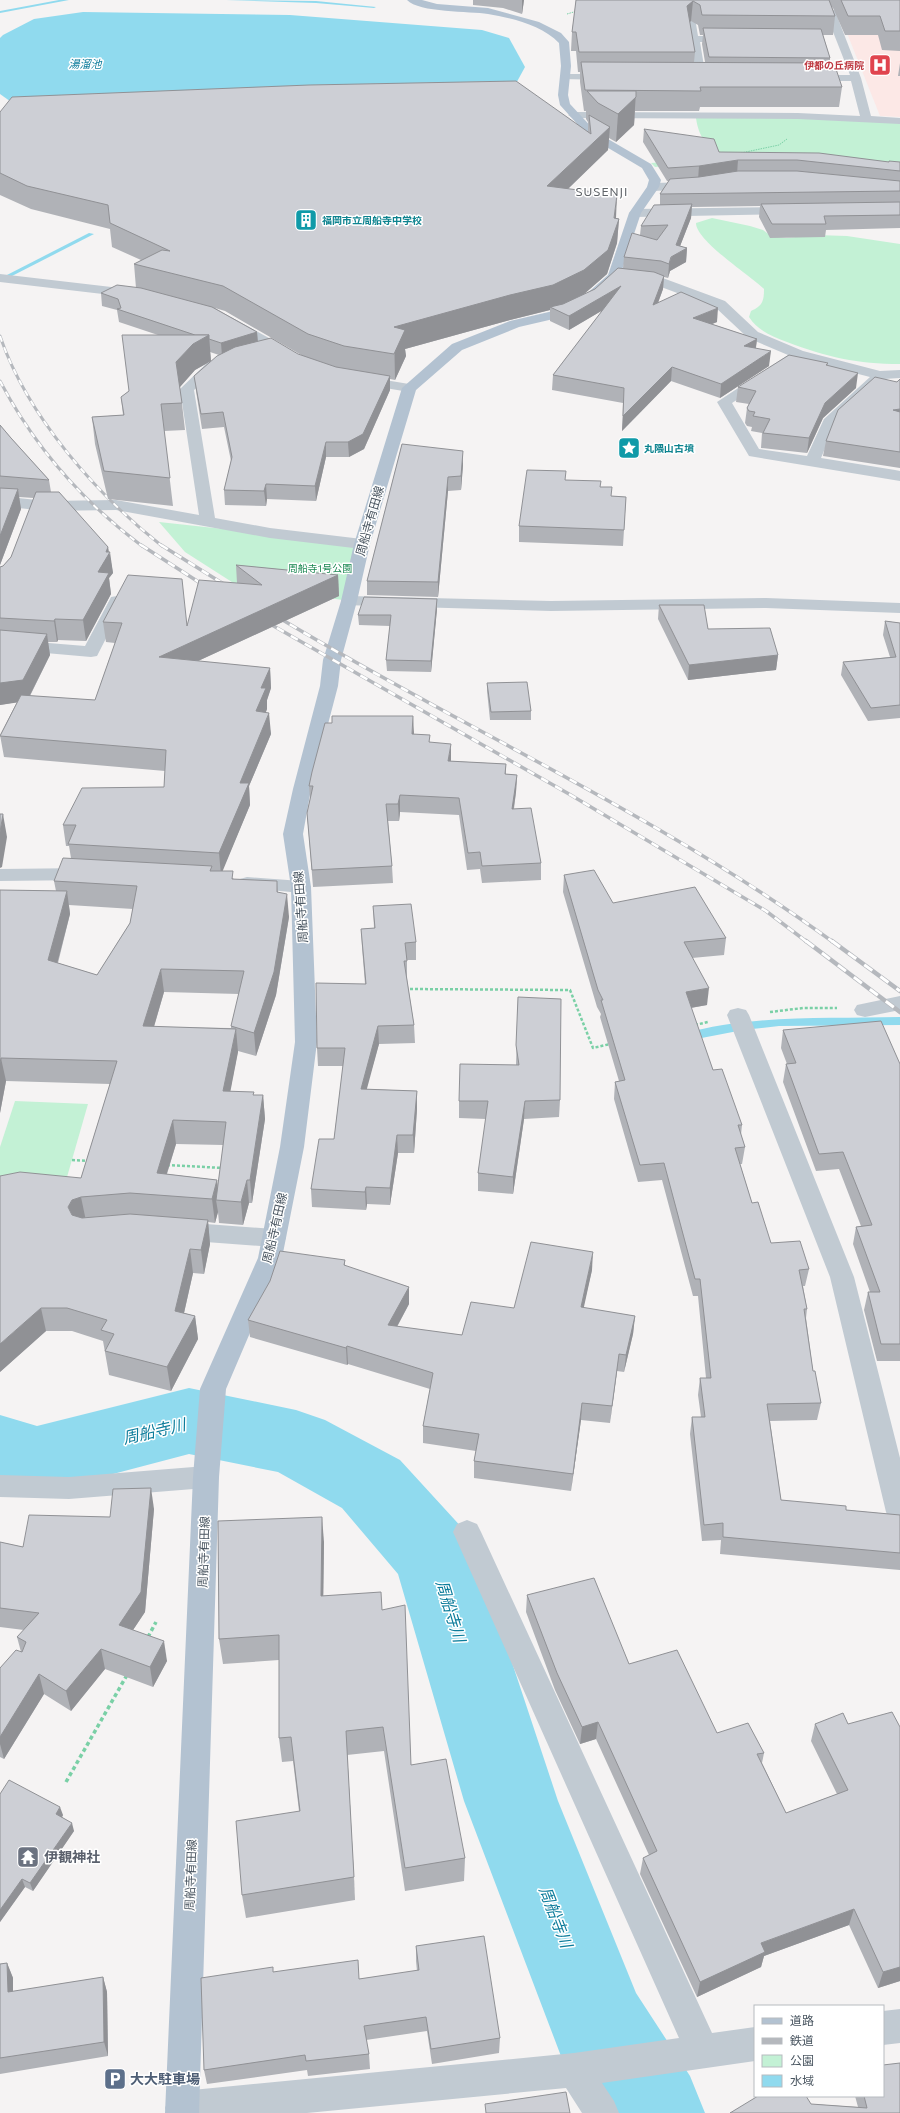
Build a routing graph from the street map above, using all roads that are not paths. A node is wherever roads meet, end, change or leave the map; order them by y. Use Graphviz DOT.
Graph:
graph roads {
  1 [pos="412,0"];
  2 [pos="687,0"];
  3 [pos="806,11"];
  4 [pos="695,39"];
  5 [pos="741,39"];
  6 [pos="565,76"];
  7 [pos="618,77"];
  8 [pos="686,78"];
  9 [pos="794,78"];
  10 [pos="856,78"];
  11 [pos="573,114"];
  12 [pos="866,119"];
  13 [pos="900,121"];
  14 [pos="706,184"];
  15 [pos="653,188"];
  16 [pos="801,211"];
  17 [pos="635,213"];
  18 [pos="614,276"];
  19 [pos="0,278"];
  20 [pos="151,297"];
  21 [pos="219,315"];
  22 [pos="275,346"];
  23 [pos="253,352"];
  24 [pos="798,354"];
  25 [pos="231,357"];
  26 [pos="304,364"];
  27 [pos="900,374"];
  28 [pos="880,375"];
  29 [pos="350,378"];
  30 [pos="409,388"];
  31 [pos="812,461"];
  32 [pos="900,476"];
  33 [pos="0,502"];
  34 [pos="208,521"];
  35 [pos="362,544"];
  36 [pos="124,588"];
  37 [pos="349,602"];
  38 [pos="900,608"];
  39 [pos="0,644"];
  40 [pos="0,875"];
  41 [pos="106,875"];
  42 [pos="231,883"];
  43 [pos="301,887"];
  44 [pos="900,1003"];
  45 [pos="865,1010"];
  46 [pos="742,1023"];
  47 [pos="158,1229"];
  48 [pos="274,1238"];
  49 [pos="206,1478"];
  50 [pos="0,1486"];
  51 [pos="900,1512"];
  52 [pos="467,1532"];
  53 [pos="900,2026"];
  54 [pos="884,2028"];
  55 [pos="754,2044"];
  56 [pos="702,2050"];
  57 [pos="574,2070"];
  58 [pos="182,2110"];
  59 [pos="602,2113"];
  1 -- 6 [label="main road"];
  2 -- 4 [label="street"];
  3 -- 10 [label="street"];
  4 -- 5 [label="street"];
  4 -- 8 [label="street"];
  6 -- 7 [label="street"];
  6 -- 11 [label="main road"];
  9 -- 10 [label="street"];
  10 -- 12 [label="street"];
  11 -- 12 [label="street"];
  11 -- 15 [label="main road"];
  12 -- 13 [label="street"];
  14 -- 15 [label="street"];
  15 -- 17 [label="main road"];
  16 -- 17 [label="street"];
  17 -- 18 [label="main road"];
  18 -- 24 [label="street"];
  18 -- 30 [label="main road"];
  19 -- 20 [label="street"];
  21 -- 22 [label="street"];
  22 -- 23 [label="street"];
  22 -- 26 [label="street"];
  24 -- 28 [label="street"];
  24 -- 31 [label="street"];
  25 -- 34 [label="street"];
  27 -- 28 [label="street"];
  28 -- 31 [label="street"];
  29 -- 30 [label="street"];
  30 -- 35 [label="main road, 周船寺有田線"];
  31 -- 32 [label="street"];
  33 -- 34 [label="street"];
  34 -- 35 [label="street"];
  35 -- 37 [label="main road, 周船寺有田線"];
  36 -- 39 [label="street"];
  37 -- 38 [label="street"];
  37 -- 43 [label="main road, 周船寺有田線"];
  40 -- 41 [label="street"];
  42 -- 43 [label="street"];
  43 -- 48 [label="main road, 周船寺有田線"];
  44 -- 45 [label="street"];
  46 -- 51 [label="street"];
  47 -- 48 [label="street"];
  48 -- 49 [label="main road, 周船寺有田線"];
  49 -- 50 [label="street"];
  49 -- 58 [label="main road, 周船寺有田線"];
  52 -- 56 [label="street"];
  53 -- 54 [label="street"];
  55 -- 56 [label="street"];
  56 -- 57 [label="street"];
  57 -- 58 [label="street"];
  57 -- 59 [label="street"];
}
